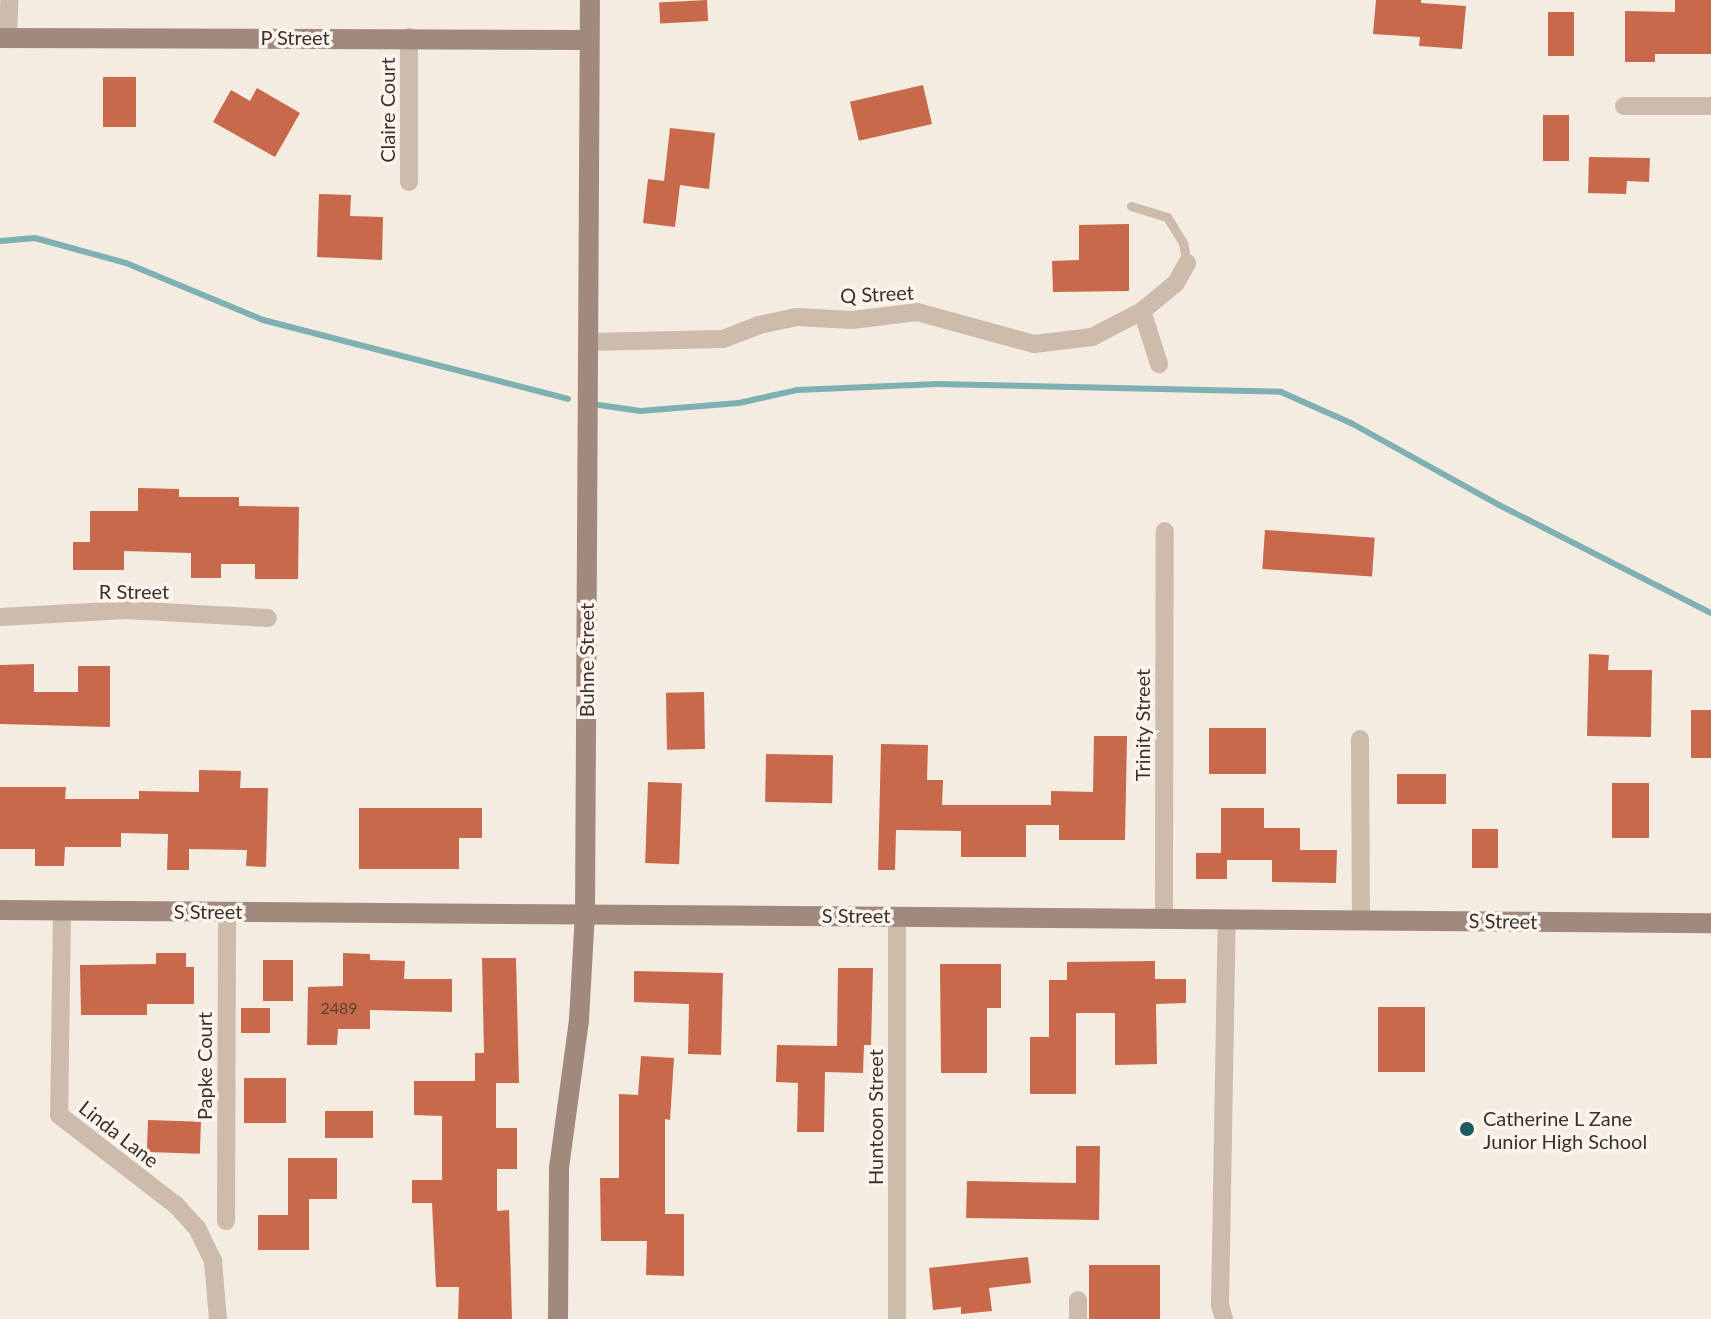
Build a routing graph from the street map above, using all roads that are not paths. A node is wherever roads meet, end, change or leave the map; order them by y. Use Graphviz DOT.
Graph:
graph roads {
  1 [pos="9,0"];
  2 [pos="590,0"];
  3 [pos="409,37"];
  4 [pos="4,38"];
  5 [pos="589,40"];
  6 [pos="1624,106"];
  7 [pos="1711,106"];
  8 [pos="409,182"];
  9 [pos="1131,206"];
  10 [pos="1187,263"];
  11 [pos="1142,311"];
  12 [pos="588,342"];
  13 [pos="1159,364"];
  14 [pos="1165,531"];
  15 [pos="0,617"];
  16 [pos="268,618"];
  17 [pos="1360,739"];
  18 [pos="0,910"];
  19 [pos="62,910"];
  20 [pos="227,911"];
  21 [pos="585,914"];
  22 [pos="897,916"];
  23 [pos="1164,918"];
  24 [pos="1227,919"];
  25 [pos="1361,919"];
  26 [pos="1711,923"];
  27 [pos="226,1221"];
  28 [pos="218,1319"];
  29 [pos="558,1319"];
  30 [pos="897,1319"];
  31 [pos="1224,1319"];
  1 -- 4 [label="street"];
  2 -- 5 [label="street, Buhne Street"];
  3 -- 4 [label="street, P Street"];
  3 -- 5 [label="street, P Street"];
  3 -- 8 [label="street, Claire Court"];
  5 -- 12 [label="street, Buhne Street"];
  6 -- 7 [label="street"];
  9 -- 10 [label="lane"];
  10 -- 11 [label="street, Q Street"];
  11 -- 12 [label="street, Q Street"];
  11 -- 13 [label="street"];
  12 -- 21 [label="street, Buhne Street"];
  14 -- 23 [label="street, Trinity Street"];
  15 -- 16 [label="street, R Street"];
  17 -- 25 [label="street"];
  18 -- 19 [label="street, S Street"];
  19 -- 20 [label="street, S Street"];
  19 -- 28 [label="street, Linda Lane"];
  20 -- 21 [label="street, S Street"];
  20 -- 27 [label="street, Papke Court"];
  21 -- 22 [label="street, S Street"];
  21 -- 29 [label="street, Buhne Street"];
  22 -- 23 [label="street, S Street"];
  22 -- 30 [label="street, Huntoon Street"];
  23 -- 24 [label="street, S Street"];
  24 -- 25 [label="street, S Street"];
  24 -- 31 [label="street"];
  25 -- 26 [label="street, S Street"];
}
